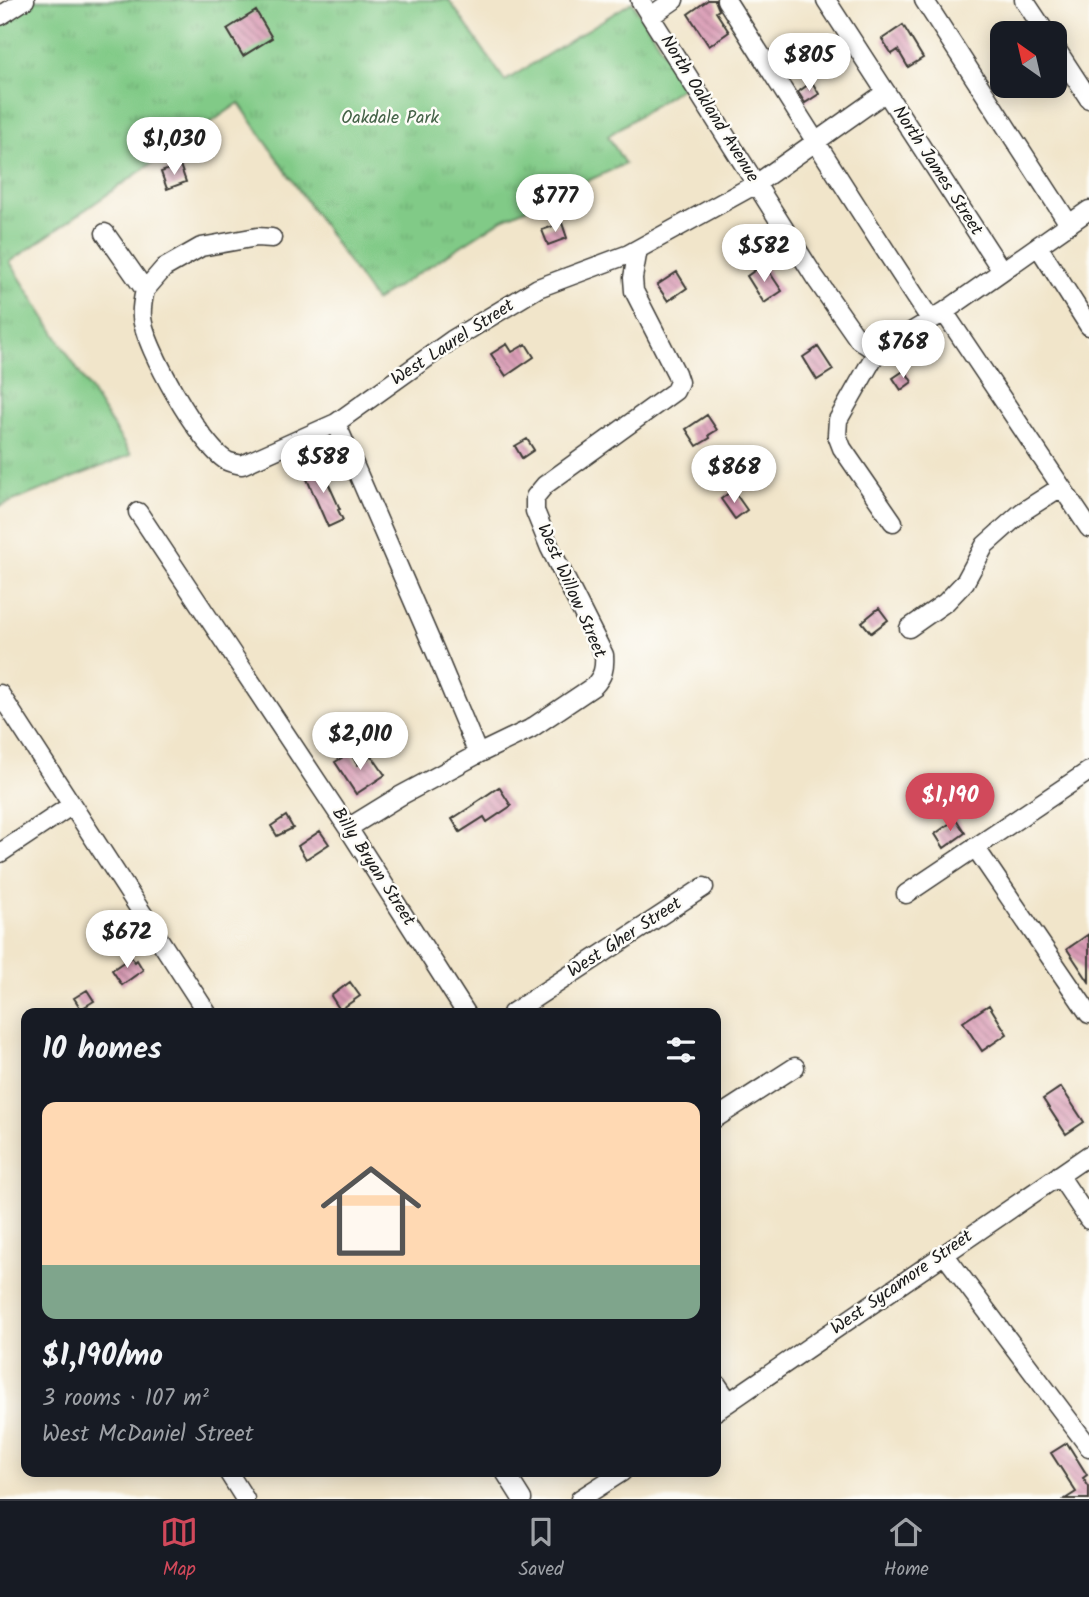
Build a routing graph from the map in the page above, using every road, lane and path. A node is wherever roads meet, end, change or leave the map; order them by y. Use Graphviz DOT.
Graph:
graph roads {
  1 [pos="25,0"];
  2 [pos="640,0"];
  3 [pos="674,0"];
  4 [pos="726,0"];
  5 [pos="826,0"];
  6 [pos="924,0"];
  7 [pos="1024,0"];
  8 [pos="0,16"];
  9 [pos="651,16"];
  10 [pos="1038,21"];
  11 [pos="1068,67"];
  12 [pos="886,92"];
  13 [pos="1089,99"];
  14 [pos="815,143"];
  15 [pos="756,184"];
  16 [pos="1089,211"];
  17 [pos="1069,224"];
  18 [pos="105,233"];
  19 [pos="272,238"];
  20 [pos="1038,246"];
  21 [pos="638,249"];
  22 [pos="1002,271"];
  23 [pos="145,290"];
  24 [pos="937,316"];
  25 [pos="1089,326"];
  26 [pos="879,348"];
  27 [pos="336,423"];
  28 [pos="1061,487"];
  29 [pos="138,512"];
  30 [pos="893,522"];
  31 [pos="1089,528"];
  32 [pos="909,628"];
  33 [pos="0,694"];
  34 [pos="478,754"];
  35 [pos="1089,771"];
  36 [pos="72,805"];
  37 [pos="348,828"];
  38 [pos="975,847"];
  39 [pos="0,853"];
  40 [pos="704,887"];
  41 [pos="906,894"];
  42 [pos="205,1008"];
  43 [pos="463,1008"];
  44 [pos="520,1008"];
  45 [pos="1089,1014"];
  46 [pos="795,1067"];
  47 [pos="721,1115"];
  48 [pos="1089,1155"];
  49 [pos="1059,1175"];
  50 [pos="1089,1220"];
  51 [pos="944,1254"];
  52 [pos="722,1407"];
  53 [pos="1089,1447"];
  54 [pos="231,1477"];
  55 [pos="508,1477"];
  56 [pos="614,1477"];
  57 [pos="245,1499"];
  58 [pos="522,1499"];
  59 [pos="580,1499"];
  1 -- 8 [label="street"];
  2 -- 9 [label="street, North Oakland Avenue"];
  3 -- 9 [label="street"];
  4 -- 14 [label="street"];
  5 -- 12 [label="street, North James Street"];
  6 -- 17 [label="street"];
  7 -- 10 [label="street"];
  9 -- 15 [label="street, North Oakland Avenue"];
  11 -- 13 [label="street"];
  12 -- 14 [label="street, West Laurel Street"];
  12 -- 22 [label="street, North James Street"];
  14 -- 15 [label="street, West Laurel Street"];
  14 -- 24 [label="street"];
  15 -- 21 [label="street, West Laurel Street"];
  15 -- 26 [label="street, North Oakland Avenue"];
  16 -- 17 [label="street"];
  17 -- 20 [label="street"];
  18 -- 23 [label="street"];
  19 -- 23 [label="street"];
  20 -- 22 [label="street"];
  20 -- 25 [label="street"];
  21 -- 27 [label="street, West Laurel Street"];
  21 -- 34 [label="street, West Willow Street"];
  22 -- 24 [label="street"];
  23 -- 27 [label="street, West Laurel Street"];
  24 -- 26 [label="street"];
  24 -- 28 [label="street"];
  26 -- 30 [label="street"];
  27 -- 34 [label="street"];
  28 -- 31 [label="street"];
  28 -- 32 [label="street"];
  29 -- 37 [label="street, Billy Bryan Street"];
  33 -- 36 [label="street"];
  34 -- 37 [label="street, West Willow Street"];
  35 -- 38 [label="street"];
  36 -- 39 [label="street"];
  36 -- 42 [label="street"];
  37 -- 43 [label="street, Billy Bryan Street"];
  38 -- 41 [label="street"];
  38 -- 45 [label="street"];
  40 -- 44 [label="street, West Gher Street"];
  46 -- 47 [label="street"];
  48 -- 49 [label="street, West Sycamore Street"];
  49 -- 50 [label="street"];
  49 -- 51 [label="street, West Sycamore Street"];
  51 -- 52 [label="street, West Sycamore Street"];
  51 -- 53 [label="street"];
  54 -- 57 [label="street"];
  55 -- 58 [label="street"];
  56 -- 59 [label="street"];
}
